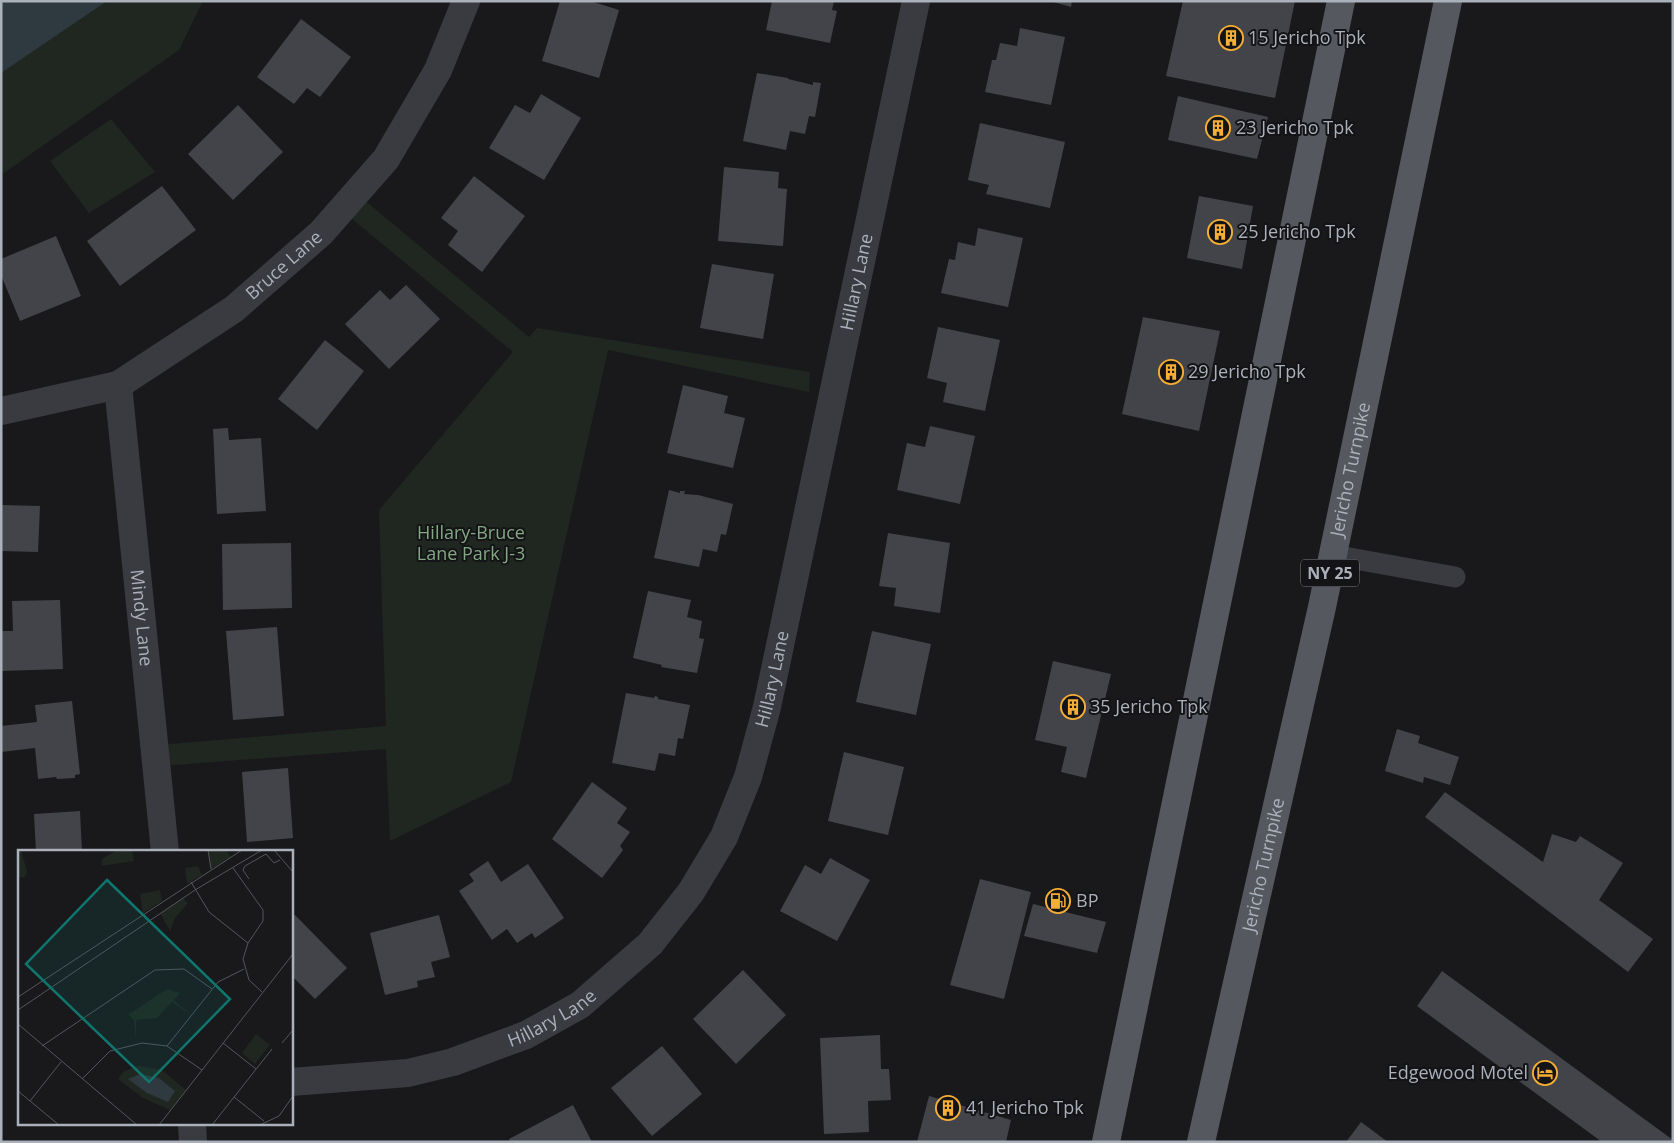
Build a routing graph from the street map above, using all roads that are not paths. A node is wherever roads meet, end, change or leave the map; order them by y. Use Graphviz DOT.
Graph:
graph roads {
  1 [pos="466,1"];
  2 [pos="916,1"];
  3 [pos="1341,1"];
  4 [pos="1448,1"];
  5 [pos="118,385"];
  6 [pos="1,411"];
  7 [pos="1334,555"];
  8 [pos="1455,577"];
  9 [pos="165,850"];
  10 [pos="292,1082"];
  11 [pos="192,1126"];
  12 [pos="193,1142"];
  13 [pos="1106,1142"];
  14 [pos="1201,1142"];
  1 -- 5 [label="street, Bruce Lane"];
  2 -- 10 [label="street, Hillary Lane"];
  3 -- 13 [label="main road"];
  4 -- 7 [label="main road, Jericho Turnpike / NY 25"];
  5 -- 6 [label="street, Bruce Lane"];
  5 -- 9 [label="street, Mindy Lane"];
  7 -- 8 [label="lane"];
  7 -- 14 [label="main road, Jericho Turnpike / NY 25"];
  11 -- 12 [label="street"];
}
